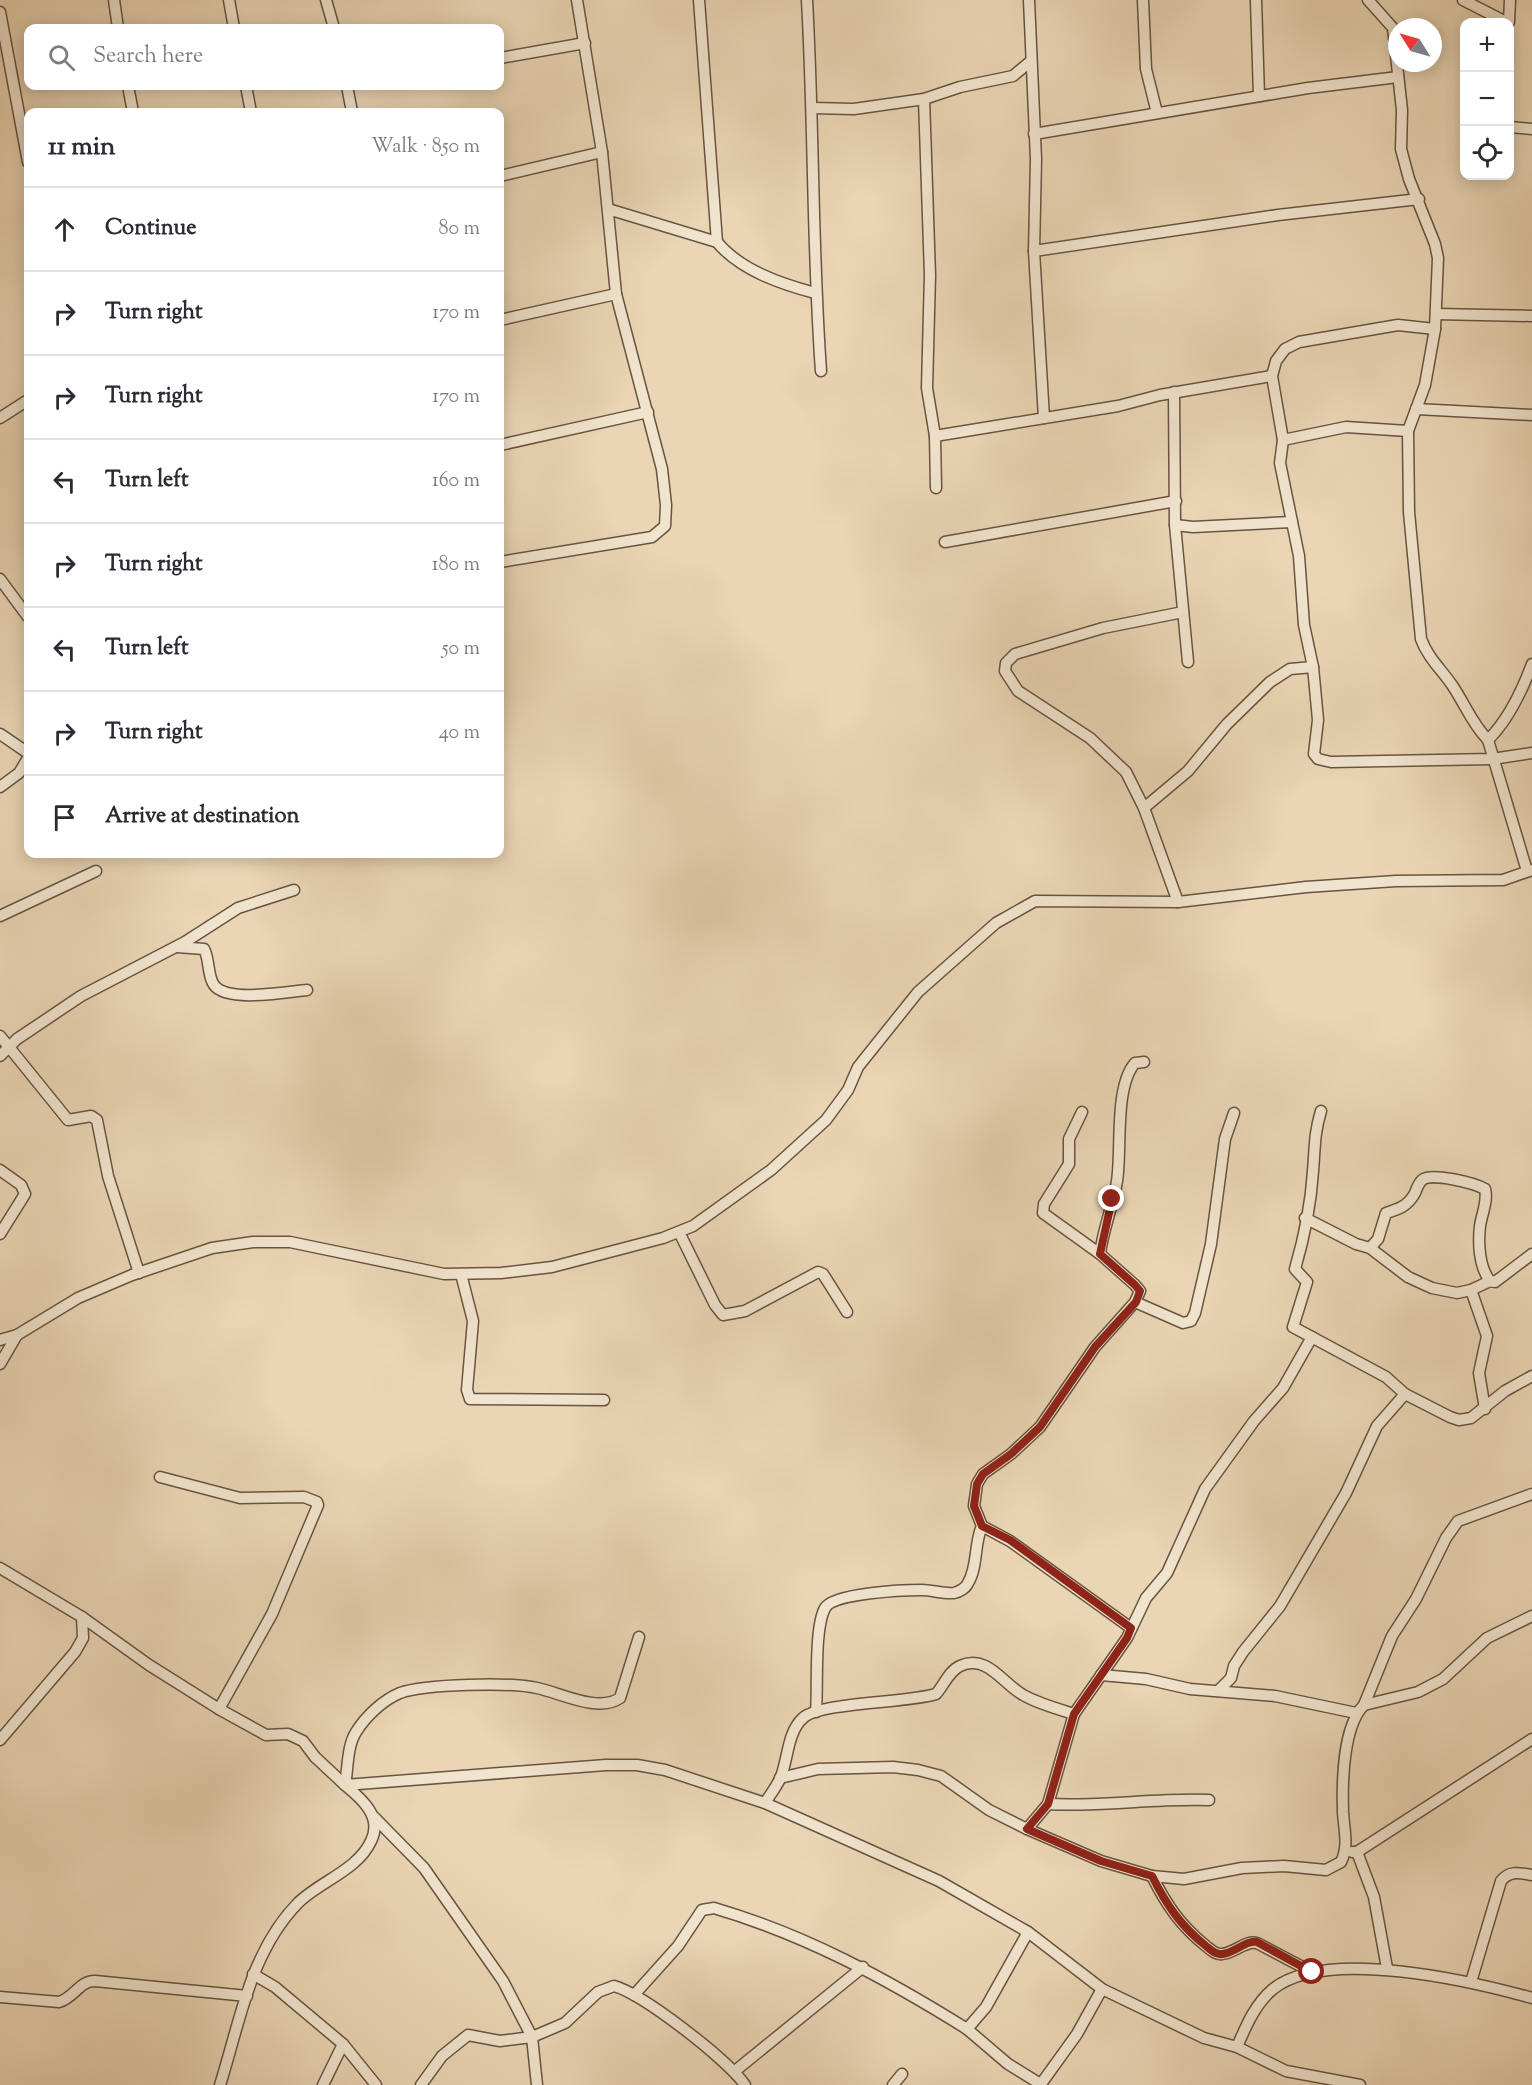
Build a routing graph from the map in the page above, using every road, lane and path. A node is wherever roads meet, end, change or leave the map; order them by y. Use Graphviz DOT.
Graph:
graph roads {
  1 [pos="114,0"];
  2 [pos="229,0"];
  3 [pos="326,0"];
  4 [pos="577,0"];
  5 [pos="699,0"];
  6 [pos="807,0"];
  7 [pos="1029,0"];
  8 [pos="1143,0"];
  9 [pos="1256,0"];
  10 [pos="1368,0"];
  11 [pos="1463,0"];
  12 [pos="1510,0"];
  13 [pos="0,12"];
  14 [pos="1499,18"];
  15 [pos="1508,18"];
  16 [pos="117,24"];
  17 [pos="233,24"];
  18 [pos="333,24"];
  19 [pos="585,44"];
  20 [pos="504,57"];
  21 [pos="1031,61"];
  22 [pos="1013,76"];
  23 [pos="1398,77"];
  24 [pos="1031,82"];
  25 [pos="129,90"];
  26 [pos="247,90"];
  27 [pos="348,90"];
  28 [pos="1259,96"];
  29 [pos="924,99"];
  30 [pos="132,108"];
  31 [pos="250,108"];
  32 [pos="351,108"];
  33 [pos="812,108"];
  34 [pos="1157,113"];
  35 [pos="1514,127"];
  36 [pos="1532,129"];
  37 [pos="1034,134"];
  38 [pos="24,141"];
  39 [pos="602,152"];
  40 [pos="504,175"];
  41 [pos="1419,199"];
  42 [pos="608,209"];
  43 [pos="717,242"];
  44 [pos="1034,251"];
  45 [pos="815,293"];
  46 [pos="616,294"];
  47 [pos="1436,314"];
  48 [pos="1532,316"];
  49 [pos="504,319"];
  50 [pos="1435,329"];
  51 [pos="821,371"];
  52 [pos="1272,376"];
  53 [pos="1174,392"];
  54 [pos="24,403"];
  55 [pos="1416,409"];
  56 [pos="648,412"];
  57 [pos="1532,415"];
  58 [pos="0,418"];
  59 [pos="1044,418"];
  60 [pos="1408,431"];
  61 [pos="935,436"];
  62 [pos="1283,440"];
  63 [pos="504,444"];
  64 [pos="936,488"];
  65 [pos="1176,501"];
  66 [pos="1292,522"];
  67 [pos="1175,525"];
  68 [pos="945,542"];
  69 [pos="504,561"];
  70 [pos="0,579"];
  71 [pos="24,612"];
  72 [pos="1183,612"];
  73 [pos="1188,662"];
  74 [pos="1532,664"];
  75 [pos="1313,667"];
  76 [pos="0,734"];
  77 [pos="1488,740"];
  78 [pos="24,750"];
  79 [pos="1532,753"];
  80 [pos="1492,759"];
  81 [pos="24,765"];
  82 [pos="0,787"];
  83 [pos="1144,808"];
  84 [pos="1529,870"];
  85 [pos="96,871"];
  86 [pos="294,890"];
  87 [pos="1178,902"];
  88 [pos="0,916"];
  89 [pos="174,947"];
  90 [pos="307,990"];
  91 [pos="0,1036"];
  92 [pos="10,1047"];
  93 [pos="0,1056"];
  94 [pos="1144,1062"];
  95 [pos="1321,1111"];
  96 [pos="1082,1112"];
  97 [pos="1234,1113"];
  98 [pos="0,1170"];
  99 [pos="1305,1218"];
  100 [pos="679,1232"];
  101 [pos="0,1234"];
  102 [pos="1370,1248"];
  103 [pos="1100,1254"];
  104 [pos="1532,1254"];
  105 [pos="139,1273"];
  106 [pos="461,1274"];
  107 [pos="1490,1281"];
  108 [pos="1471,1290"];
  109 [pos="1136,1302"];
  110 [pos="847,1312"];
  111 [pos="17,1335"];
  112 [pos="1312,1337"];
  113 [pos="0,1340"];
  114 [pos="0,1364"];
  115 [pos="1532,1376"];
  116 [pos="1405,1394"];
  117 [pos="604,1400"];
  118 [pos="1485,1408"];
  119 [pos="160,1477"];
  120 [pos="1532,1494"];
  121 [pos="982,1526"];
  122 [pos="0,1568"];
  123 [pos="1532,1616"];
  124 [pos="82,1617"];
  125 [pos="1131,1628"];
  126 [pos="639,1637"];
  127 [pos="1101,1675"];
  128 [pos="1231,1678"];
  129 [pos="1218,1691"];
  130 [pos="1245,1692"];
  131 [pos="1364,1705"];
  132 [pos="219,1709"];
  133 [pos="816,1712"];
  134 [pos="1356,1713"];
  135 [pos="1074,1714"];
  136 [pos="0,1740"];
  137 [pos="1532,1740"];
  138 [pos="780,1778"];
  139 [pos="345,1785"];
  140 [pos="1209,1800"];
  141 [pos="765,1803"];
  142 [pos="1048,1804"];
  143 [pos="374,1817"];
  144 [pos="1027,1829"];
  145 [pos="1352,1852"];
  146 [pos="1532,1875"];
  147 [pos="1152,1876"];
  148 [pos="1028,1932"];
  149 [pos="863,1967"];
  150 [pos="1387,1968"];
  151 [pos="1312,1972"];
  152 [pos="253,1974"];
  153 [pos="1471,1982"];
  154 [pos="1102,1989"];
  155 [pos="634,1995"];
  156 [pos="247,1996"];
  157 [pos="0,1997"];
  158 [pos="1532,1998"];
  159 [pos="968,2030"];
  160 [pos="532,2037"];
  161 [pos="344,2044"];
  162 [pos="1237,2047"];
  163 [pos="735,2071"];
  164 [pos="902,2074"];
  165 [pos="1332,2083"];
  166 [pos="220,2085"];
  167 [pos="323,2085"];
  168 [pos="376,2085"];
  169 [pos="421,2085"];
  170 [pos="537,2085"];
  171 [pos="744,2085"];
  172 [pos="893,2085"];
  173 [pos="1041,2085"];
  174 [pos="1360,2085"];
  1 -- 16 [label="street"];
  2 -- 17 [label="street"];
  3 -- 18 [label="street"];
  4 -- 19 [label="street"];
  5 -- 43 [label="street"];
  6 -- 33 [label="street"];
  7 -- 21 [label="street"];
  8 -- 34 [label="street"];
  9 -- 28 [label="street"];
  10 -- 23 [label="street"];
  11 -- 14 [label="street"];
  12 -- 15 [label="street"];
  13 -- 38 [label="street"];
  19 -- 20 [label="street"];
  19 -- 39 [label="street"];
  21 -- 22 [label="street"];
  21 -- 24 [label="street"];
  22 -- 24 [label="street"];
  22 -- 29 [label="street"];
  23 -- 28 [label="street"];
  23 -- 41 [label="street"];
  24 -- 37 [label="street"];
  25 -- 30 [label="street"];
  26 -- 31 [label="street"];
  27 -- 32 [label="street"];
  28 -- 34 [label="street"];
  29 -- 33 [label="street"];
  29 -- 61 [label="street"];
  33 -- 45 [label="street"];
  34 -- 37 [label="street"];
  35 -- 36 [label="street"];
  37 -- 44 [label="street"];
  39 -- 40 [label="street"];
  39 -- 42 [label="street"];
  41 -- 44 [label="street"];
  41 -- 47 [label="street"];
  42 -- 43 [label="street"];
  42 -- 46 [label="street"];
  43 -- 45 [label="street"];
  44 -- 59 [label="street"];
  45 -- 51 [label="street"];
  46 -- 49 [label="street"];
  46 -- 56 [label="street"];
  47 -- 48 [label="street"];
  47 -- 50 [label="street"];
  50 -- 52 [label="street"];
  50 -- 55 [label="street"];
  52 -- 53 [label="street"];
  52 -- 62 [label="street"];
  53 -- 59 [label="street"];
  53 -- 65 [label="street"];
  54 -- 58 [label="street"];
  55 -- 57 [label="street"];
  55 -- 60 [label="street"];
  56 -- 63 [label="street"];
  56 -- 69 [label="street"];
  59 -- 61 [label="street"];
  60 -- 62 [label="street"];
  60 -- 77 [label="street"];
  61 -- 64 [label="street"];
  62 -- 66 [label="street"];
  65 -- 67 [label="street"];
  65 -- 68 [label="street"];
  66 -- 67 [label="street"];
  66 -- 75 [label="street"];
  67 -- 72 [label="street"];
  70 -- 71 [label="street"];
  72 -- 73 [label="street"];
  72 -- 83 [label="street"];
  74 -- 77 [label="street"];
  75 -- 80 [label="street"];
  75 -- 83 [label="street"];
  76 -- 78 [label="street"];
  77 -- 80 [label="street"];
  79 -- 80 [label="street"];
  80 -- 84 [label="street"];
  81 -- 82 [label="street"];
  83 -- 87 [label="street"];
  84 -- 87 [label="street"];
  85 -- 88 [label="street"];
  86 -- 89 [label="street"];
  87 -- 100 [label="street"];
  89 -- 90 [label="street"];
  89 -- 92 [label="street"];
  91 -- 92 [label="street"];
  92 -- 93 [label="street"];
  92 -- 105 [label="street"];
  94 -- 103 [label="street"];
  95 -- 99 [label="street"];
  96 -- 103 [label="street"];
  97 -- 109 [label="street"];
  98 -- 101 [label="street"];
  99 -- 102 [label="street"];
  99 -- 112 [label="street"];
  100 -- 106 [label="street"];
  100 -- 110 [label="street"];
  102 -- 107 [label="street"];
  102 -- 108 [label="street"];
  103 -- 109 [label="street"];
  104 -- 107 [label="street"];
  105 -- 106 [label="street"];
  105 -- 111 [label="street"];
  106 -- 117 [label="street"];
  107 -- 108 [label="street"];
  108 -- 118 [label="street"];
  109 -- 121 [label="street"];
  111 -- 113 [label="street"];
  111 -- 114 [label="street"];
  112 -- 116 [label="street"];
  112 -- 125 [label="street"];
  115 -- 118 [label="street"];
  116 -- 118 [label="street"];
  116 -- 128 [label="street"];
  119 -- 132 [label="street"];
  120 -- 131 [label="street"];
  121 -- 125 [label="street"];
  121 -- 133 [label="street"];
  122 -- 124 [label="street"];
  123 -- 131 [label="street"];
  124 -- 132 [label="street"];
  124 -- 136 [label="street"];
  125 -- 127 [label="street"];
  126 -- 139 [label="street"];
  127 -- 129 [label="street"];
  127 -- 135 [label="street"];
  128 -- 129 [label="street"];
  128 -- 130 [label="street"];
  129 -- 130 [label="street"];
  130 -- 134 [label="street"];
  131 -- 134 [label="street"];
  132 -- 139 [label="street"];
  133 -- 135 [label="street"];
  133 -- 138 [label="street"];
  134 -- 145 [label="street"];
  135 -- 142 [label="street"];
  137 -- 145 [label="street"];
  138 -- 141 [label="street"];
  138 -- 144 [label="street"];
  139 -- 141 [label="street"];
  139 -- 143 [label="street"];
  140 -- 142 [label="street"];
  141 -- 148 [label="street"];
  142 -- 144 [label="street"];
  143 -- 152 [label="street"];
  143 -- 160 [label="street"];
  144 -- 147 [label="street"];
  145 -- 147 [label="street"];
  145 -- 150 [label="street"];
  146 -- 153 [label="street"];
  147 -- 151 [label="street"];
  148 -- 154 [label="street"];
  148 -- 159 [label="street"];
  149 -- 155 [label="street"];
  149 -- 159 [label="street"];
  149 -- 163 [label="street"];
  150 -- 151 [label="street"];
  150 -- 153 [label="street"];
  151 -- 162 [label="street"];
  152 -- 156 [label="street"];
  152 -- 161 [label="street"];
  153 -- 158 [label="street"];
  154 -- 162 [label="street"];
  154 -- 173 [label="street"];
  155 -- 160 [label="street"];
  155 -- 163 [label="street"];
  156 -- 157 [label="street"];
  156 -- 166 [label="street"];
  159 -- 173 [label="street"];
  160 -- 169 [label="street"];
  160 -- 170 [label="street"];
  161 -- 167 [label="street"];
  161 -- 168 [label="street"];
  162 -- 165 [label="street"];
  163 -- 171 [label="street"];
  164 -- 172 [label="street"];
  165 -- 174 [label="street"];
}
